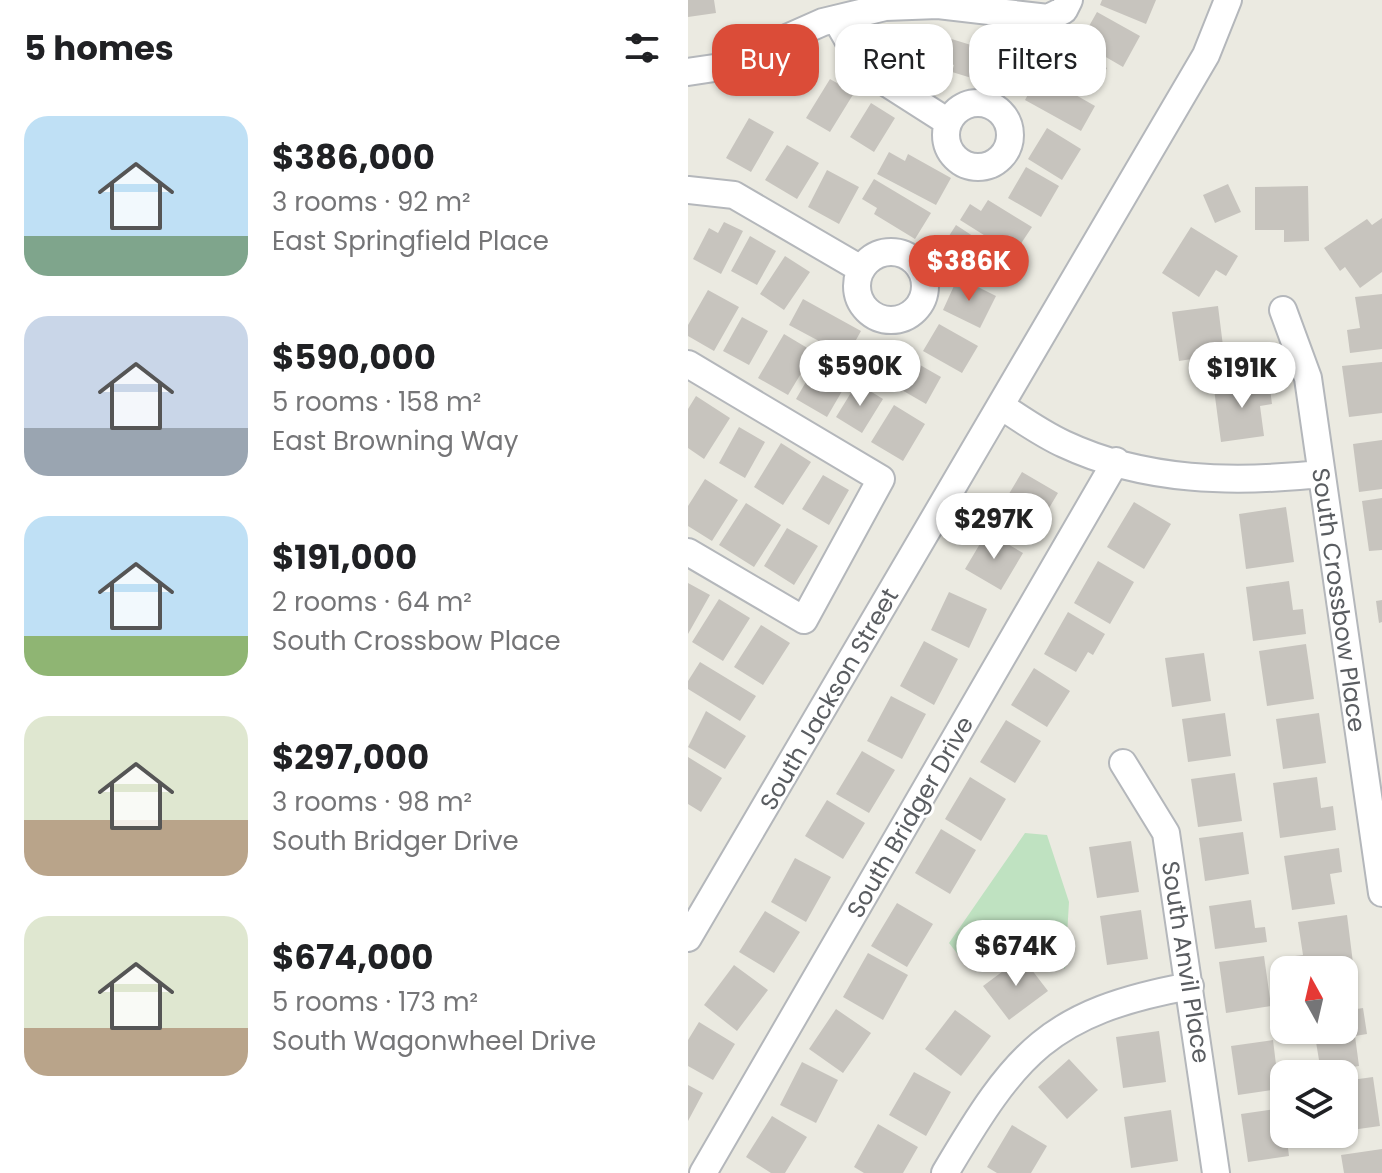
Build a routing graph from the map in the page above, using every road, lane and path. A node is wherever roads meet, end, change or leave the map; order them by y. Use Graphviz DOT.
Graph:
graph roads {
  1 [pos="1069,0"];
  2 [pos="1228,0"];
  3 [pos="982,4"];
  4 [pos="826,13"];
  5 [pos="688,72"];
  6 [pos="948,122"];
  7 [pos="688,190"];
  8 [pos="861,269"];
  9 [pos="1283,310"];
  10 [pos="688,364"];
  11 [pos="1001,406"];
  12 [pos="1116,461"];
  13 [pos="1321,474"];
  14 [pos="688,552"];
  15 [pos="1123,763"];
  16 [pos="1382,893"];
  17 [pos="688,938"];
  18 [pos="1190,986"];
  19 [pos="703,1173"];
  20 [pos="945,1173"];
  21 [pos="1216,1173"];
  1 -- 3 [label="street"];
  2 -- 11 [label="street, South Jackson Street"];
  3 -- 4 [label="street"];
  4 -- 5 [label="street"];
  4 -- 6 [label="street"];
  7 -- 8 [label="street"];
  9 -- 13 [label="street, South Crossbow Place"];
  10 -- 14 [label="street"];
  11 -- 12 [label="street"];
  11 -- 17 [label="street, South Jackson Street"];
  12 -- 13 [label="street"];
  12 -- 19 [label="street, South Bridger Drive"];
  13 -- 16 [label="street, South Crossbow Place"];
  15 -- 18 [label="street, South Anvil Place"];
  18 -- 20 [label="street"];
  18 -- 21 [label="street, South Anvil Place"];
}
